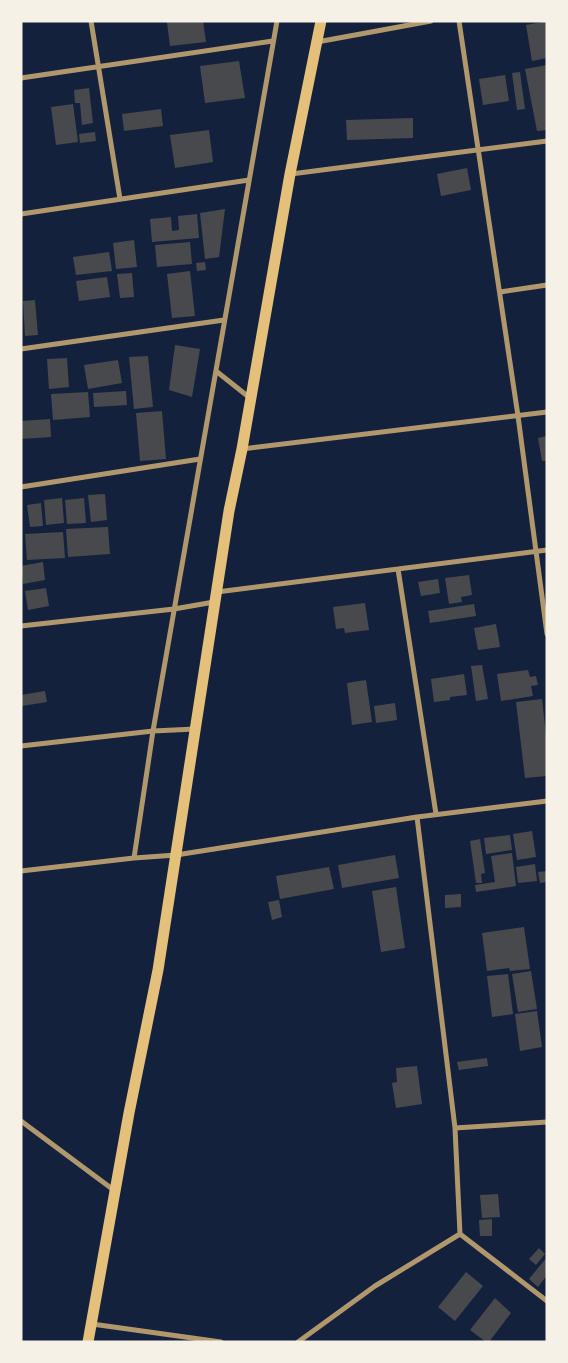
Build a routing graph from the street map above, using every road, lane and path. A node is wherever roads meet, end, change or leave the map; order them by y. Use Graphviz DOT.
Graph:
graph roads {
  1 [pos="91,21"];
  2 [pos="277,21"];
  3 [pos="321,21"];
  4 [pos="431,21"];
  5 [pos="459,21"];
  6 [pos="273,41"];
  7 [pos="316,42"];
  8 [pos="97,67"];
  9 [pos="21,78"];
  10 [pos="547,141"];
  11 [pos="478,149"];
  12 [pos="290,174"];
  13 [pos="249,180"];
  14 [pos="120,199"];
  15 [pos="21,214"];
  16 [pos="547,285"];
  17 [pos="500,292"];
  18 [pos="224,320"];
  19 [pos="21,349"];
  20 [pos="216,371"];
  21 [pos="250,398"];
  22 [pos="547,412"];
  23 [pos="518,416"];
  24 [pos="242,449"];
  25 [pos="200,458"];
  26 [pos="21,487"];
  27 [pos="547,550"];
  28 [pos="536,552"];
  29 [pos="398,569"];
  30 [pos="216,597"];
  31 [pos="174,610"];
  32 [pos="21,626"];
  33 [pos="547,634"];
  34 [pos="195,729"];
  35 [pos="153,730"];
  36 [pos="21,746"];
  37 [pos="547,801"];
  38 [pos="436,814"];
  39 [pos="417,817"];
  40 [pos="176,856"];
  41 [pos="134,858"];
  42 [pos="21,871"];
  43 [pos="21,1120"];
  44 [pos="547,1122"];
  45 [pos="455,1128"];
  46 [pos="115,1191"];
  47 [pos="460,1234"];
  48 [pos="547,1301"];
  49 [pos="91,1324"];
  50 [pos="88,1342"];
  51 [pos="221,1342"];
  52 [pos="298,1342"];
  1 -- 8 [label="street"];
  2 -- 6 [label="street"];
  3 -- 7 [label="main road"];
  4 -- 7 [label="street"];
  5 -- 11 [label="street"];
  6 -- 8 [label="street"];
  6 -- 13 [label="street"];
  7 -- 12 [label="main road"];
  8 -- 9 [label="street"];
  8 -- 14 [label="street"];
  10 -- 11 [label="street"];
  11 -- 12 [label="street"];
  11 -- 17 [label="street"];
  12 -- 21 [label="main road"];
  13 -- 14 [label="street"];
  13 -- 18 [label="street"];
  14 -- 15 [label="street"];
  16 -- 17 [label="street"];
  17 -- 23 [label="street"];
  18 -- 19 [label="street"];
  18 -- 20 [label="street"];
  20 -- 21 [label="street"];
  20 -- 25 [label="street"];
  21 -- 24 [label="main road"];
  22 -- 23 [label="street"];
  23 -- 24 [label="street"];
  23 -- 28 [label="street"];
  24 -- 30 [label="main road"];
  25 -- 26 [label="street"];
  25 -- 31 [label="street"];
  27 -- 28 [label="street"];
  28 -- 29 [label="street"];
  28 -- 33 [label="street"];
  29 -- 30 [label="street"];
  29 -- 38 [label="street"];
  30 -- 31 [label="street"];
  30 -- 34 [label="main road"];
  31 -- 32 [label="street"];
  31 -- 35 [label="street"];
  34 -- 35 [label="street"];
  34 -- 40 [label="main road"];
  35 -- 36 [label="street"];
  35 -- 41 [label="street"];
  37 -- 38 [label="street"];
  38 -- 39 [label="street"];
  39 -- 40 [label="street"];
  39 -- 45 [label="street"];
  40 -- 41 [label="street"];
  40 -- 46 [label="main road"];
  41 -- 42 [label="street"];
  43 -- 46 [label="street"];
  44 -- 45 [label="street"];
  45 -- 47 [label="street"];
  46 -- 49 [label="main road"];
  47 -- 48 [label="street"];
  47 -- 52 [label="street"];
  49 -- 50 [label="main road"];
  49 -- 51 [label="street"];
}
